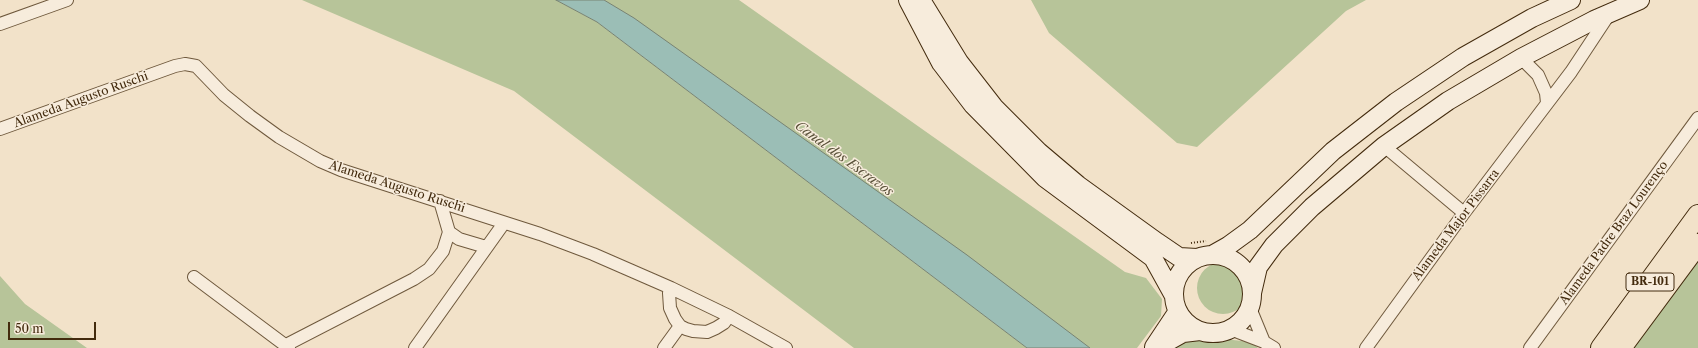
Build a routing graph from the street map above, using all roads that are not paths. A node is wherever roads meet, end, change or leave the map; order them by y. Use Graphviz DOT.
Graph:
graph roads {
  1 [pos="46,0"];
  2 [pos="908,0"];
  3 [pos="921,0"];
  4 [pos="1571,0"];
  5 [pos="1640,0"];
  6 [pos="63,2"];
  7 [pos="1610,13"];
  8 [pos="0,24"];
  9 [pos="1521,58"];
  10 [pos="1547,103"];
  11 [pos="1698,118"];
  12 [pos="0,129"];
  13 [pos="1384,146"];
  14 [pos="440,201"];
  15 [pos="1464,213"];
  16 [pos="1698,215"];
  17 [pos="504,223"];
  18 [pos="449,232"];
  19 [pos="1698,244"];
  20 [pos="486,247"];
  21 [pos="1207,251"];
  22 [pos="194,277"];
  23 [pos="671,288"];
  24 [pos="1251,300"];
  25 [pos="1176,303"];
  26 [pos="729,316"];
  27 [pos="680,326"];
  28 [pos="1230,330"];
  29 [pos="1200,331"];
  30 [pos="1269,345"];
  31 [pos="287,347"];
  32 [pos="415,348"];
  33 [pos="664,348"];
  34 [pos="786,348"];
  35 [pos="1154,348"];
  36 [pos="1366,348"];
  37 [pos="1530,348"];
  38 [pos="1601,348"];
  39 [pos="1621,348"];
  1 -- 6 [label="street"];
  2 -- 25 [label="street"];
  3 -- 21 [label="street"];
  4 -- 21 [label="street"];
  5 -- 7 [label="street"];
  6 -- 8 [label="street"];
  7 -- 9 [label="street"];
  7 -- 10 [label="street, Alameda Major Pissarra"];
  9 -- 10 [label="street"];
  9 -- 13 [label="street"];
  10 -- 15 [label="street, Alameda Major Pissarra"];
  11 -- 37 [label="street, Alameda Padre Braz Lourenço"];
  12 -- 14 [label="street, Alameda Augusto Ruschi"];
  13 -- 15 [label="street"];
  13 -- 24 [label="street"];
  14 -- 17 [label="street, Alameda Augusto Ruschi"];
  14 -- 18 [label="street"];
  15 -- 36 [label="street, Alameda Major Pissarra"];
  16 -- 38 [label="main road, BR-101"];
  17 -- 20 [label="street"];
  17 -- 23 [label="street, Alameda Augusto Ruschi"];
  18 -- 20 [label="street"];
  18 -- 31 [label="street"];
  19 -- 39 [label="main road, BR-101"];
  20 -- 32 [label="street"];
  21 -- 24 [label="street"];
  21 -- 25 [label="street"];
  22 -- 31 [label="street"];
  23 -- 26 [label="street, Alameda Augusto Ruschi"];
  23 -- 27 [label="street"];
  24 -- 28 [label="street"];
  24 -- 30 [label="street"];
  25 -- 29 [label="street"];
  25 -- 35 [label="street"];
  26 -- 27 [label="street"];
  26 -- 34 [label="street, Alameda Augusto Ruschi"];
  27 -- 33 [label="street"];
  28 -- 29 [label="street"];
  28 -- 30 [label="street"];
  29 -- 35 [label="street"];
}
